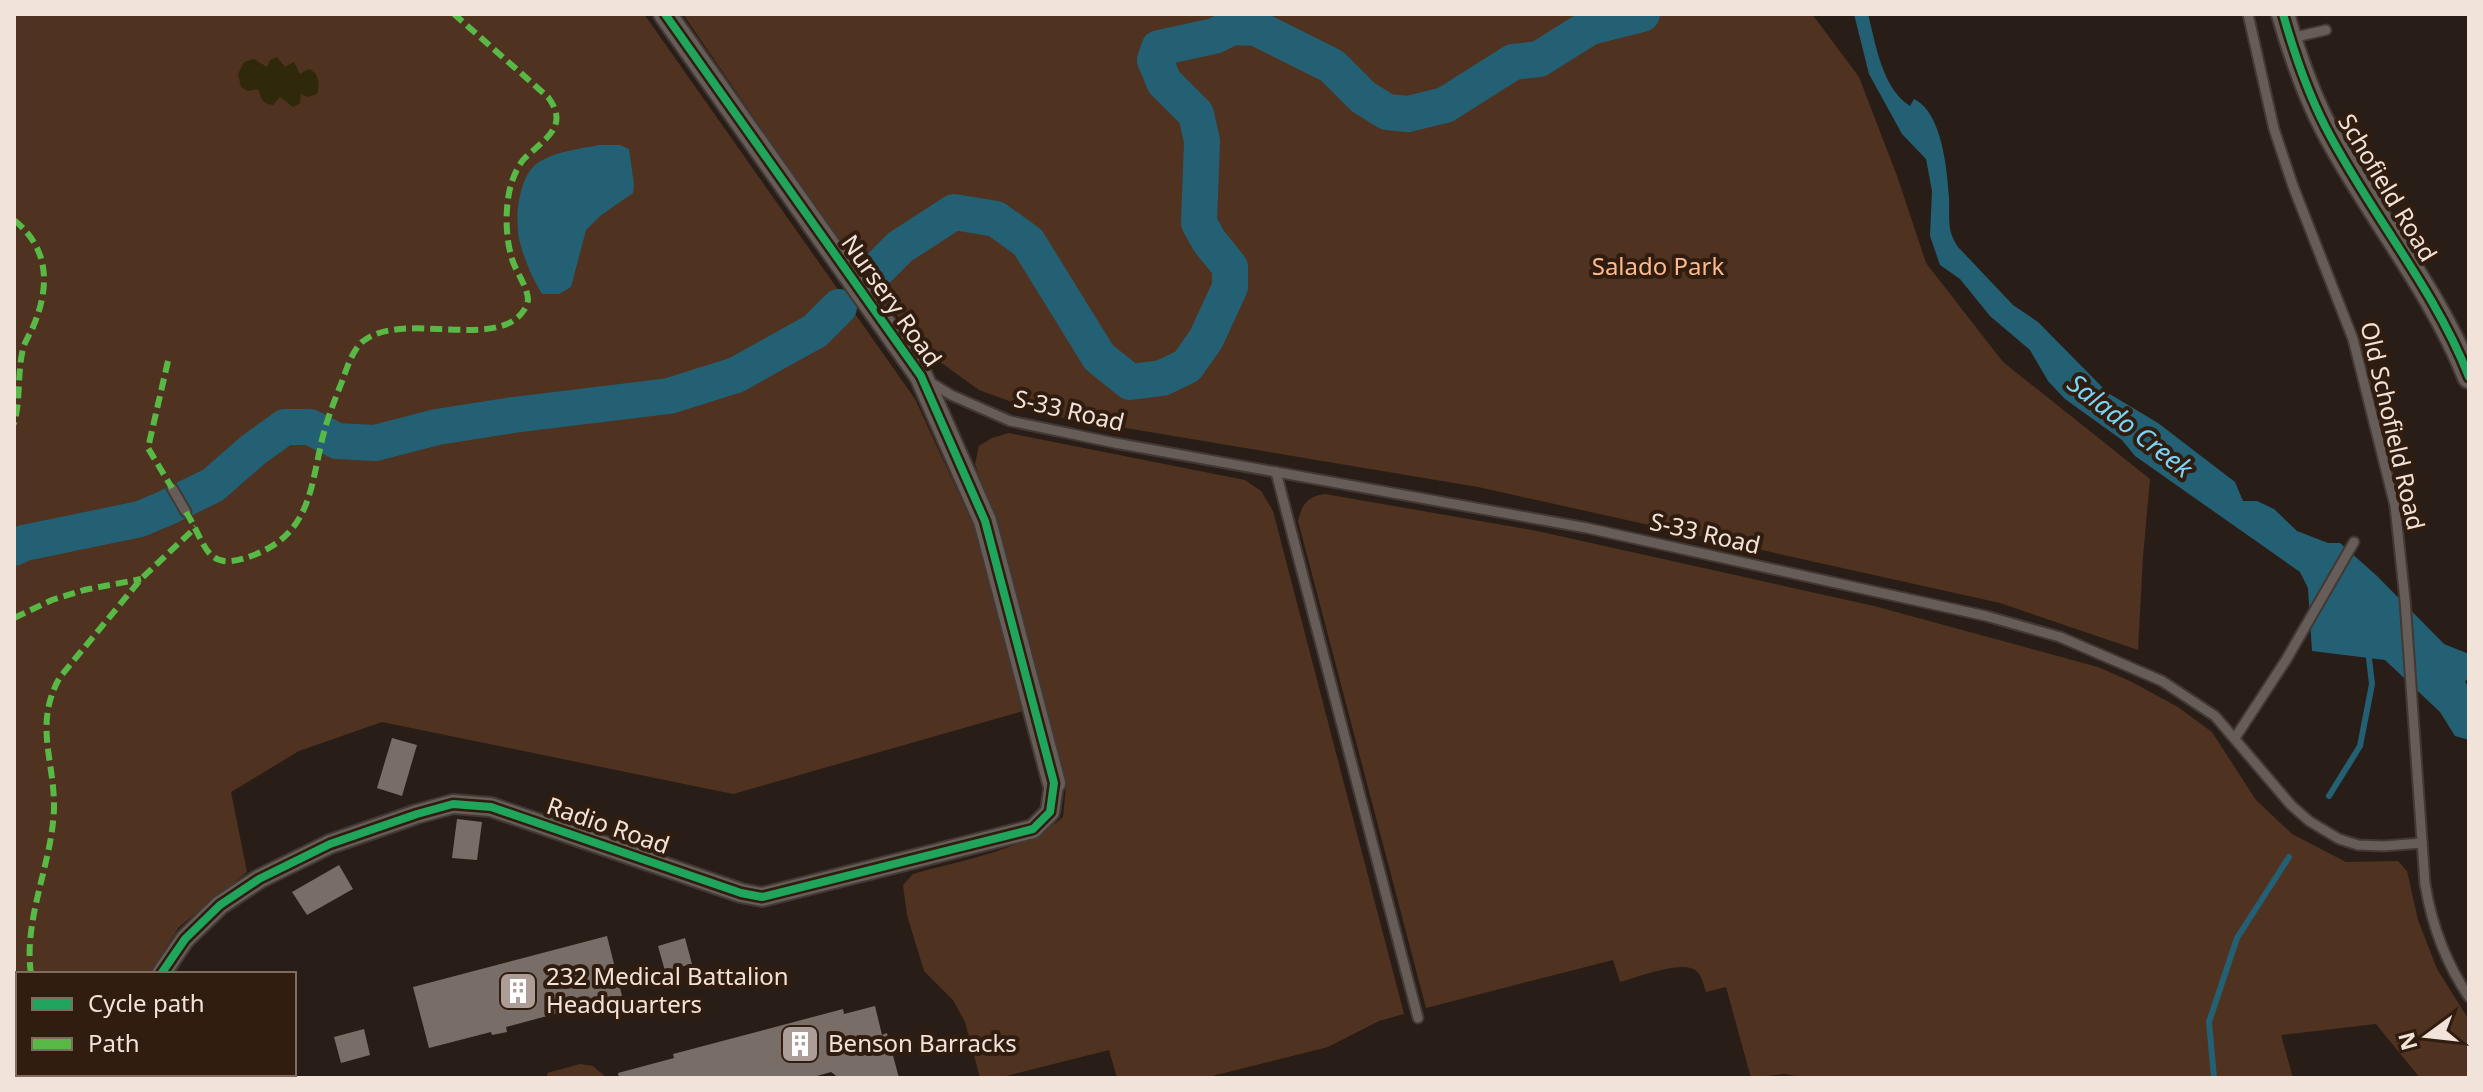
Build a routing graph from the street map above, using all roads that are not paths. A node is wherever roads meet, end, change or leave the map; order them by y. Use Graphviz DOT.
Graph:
graph roads {
  1 [pos="665,14"];
  2 [pos="2248,14"];
  3 [pos="2283,14"];
  4 [pos="2326,30"];
  5 [pos="2291,38"];
  6 [pos="921,376"];
  7 [pos="2469,377"];
  8 [pos="1276,472"];
  9 [pos="172,488"];
  10 [pos="186,512"];
  11 [pos="2354,542"];
  12 [pos="2235,738"];
  13 [pos="1054,783"];
  14 [pos="2422,843"];
  15 [pos="162,972"];
  16 [pos="2469,997"];
  17 [pos="1418,1018"];
  1 -- 6 [label="street, Nursery Road"];
  2 -- 14 [label="lane, Old Schofield Road"];
  3 -- 5 [label="street, Schofield Road"];
  4 -- 5 [label="lane"];
  5 -- 7 [label="street, Schofield Road"];
  6 -- 8 [label="lane, S-33 Road"];
  6 -- 13 [label="street, Nursery Road"];
  8 -- 12 [label="lane, S-33 Road"];
  8 -- 17 [label="lane"];
  9 -- 10 [label="lane"];
  11 -- 12 [label="lane"];
  12 -- 14 [label="lane, S-33 Road"];
  13 -- 15 [label="street, Radio Road"];
  14 -- 16 [label="lane, Old Schofield Road"];
}
